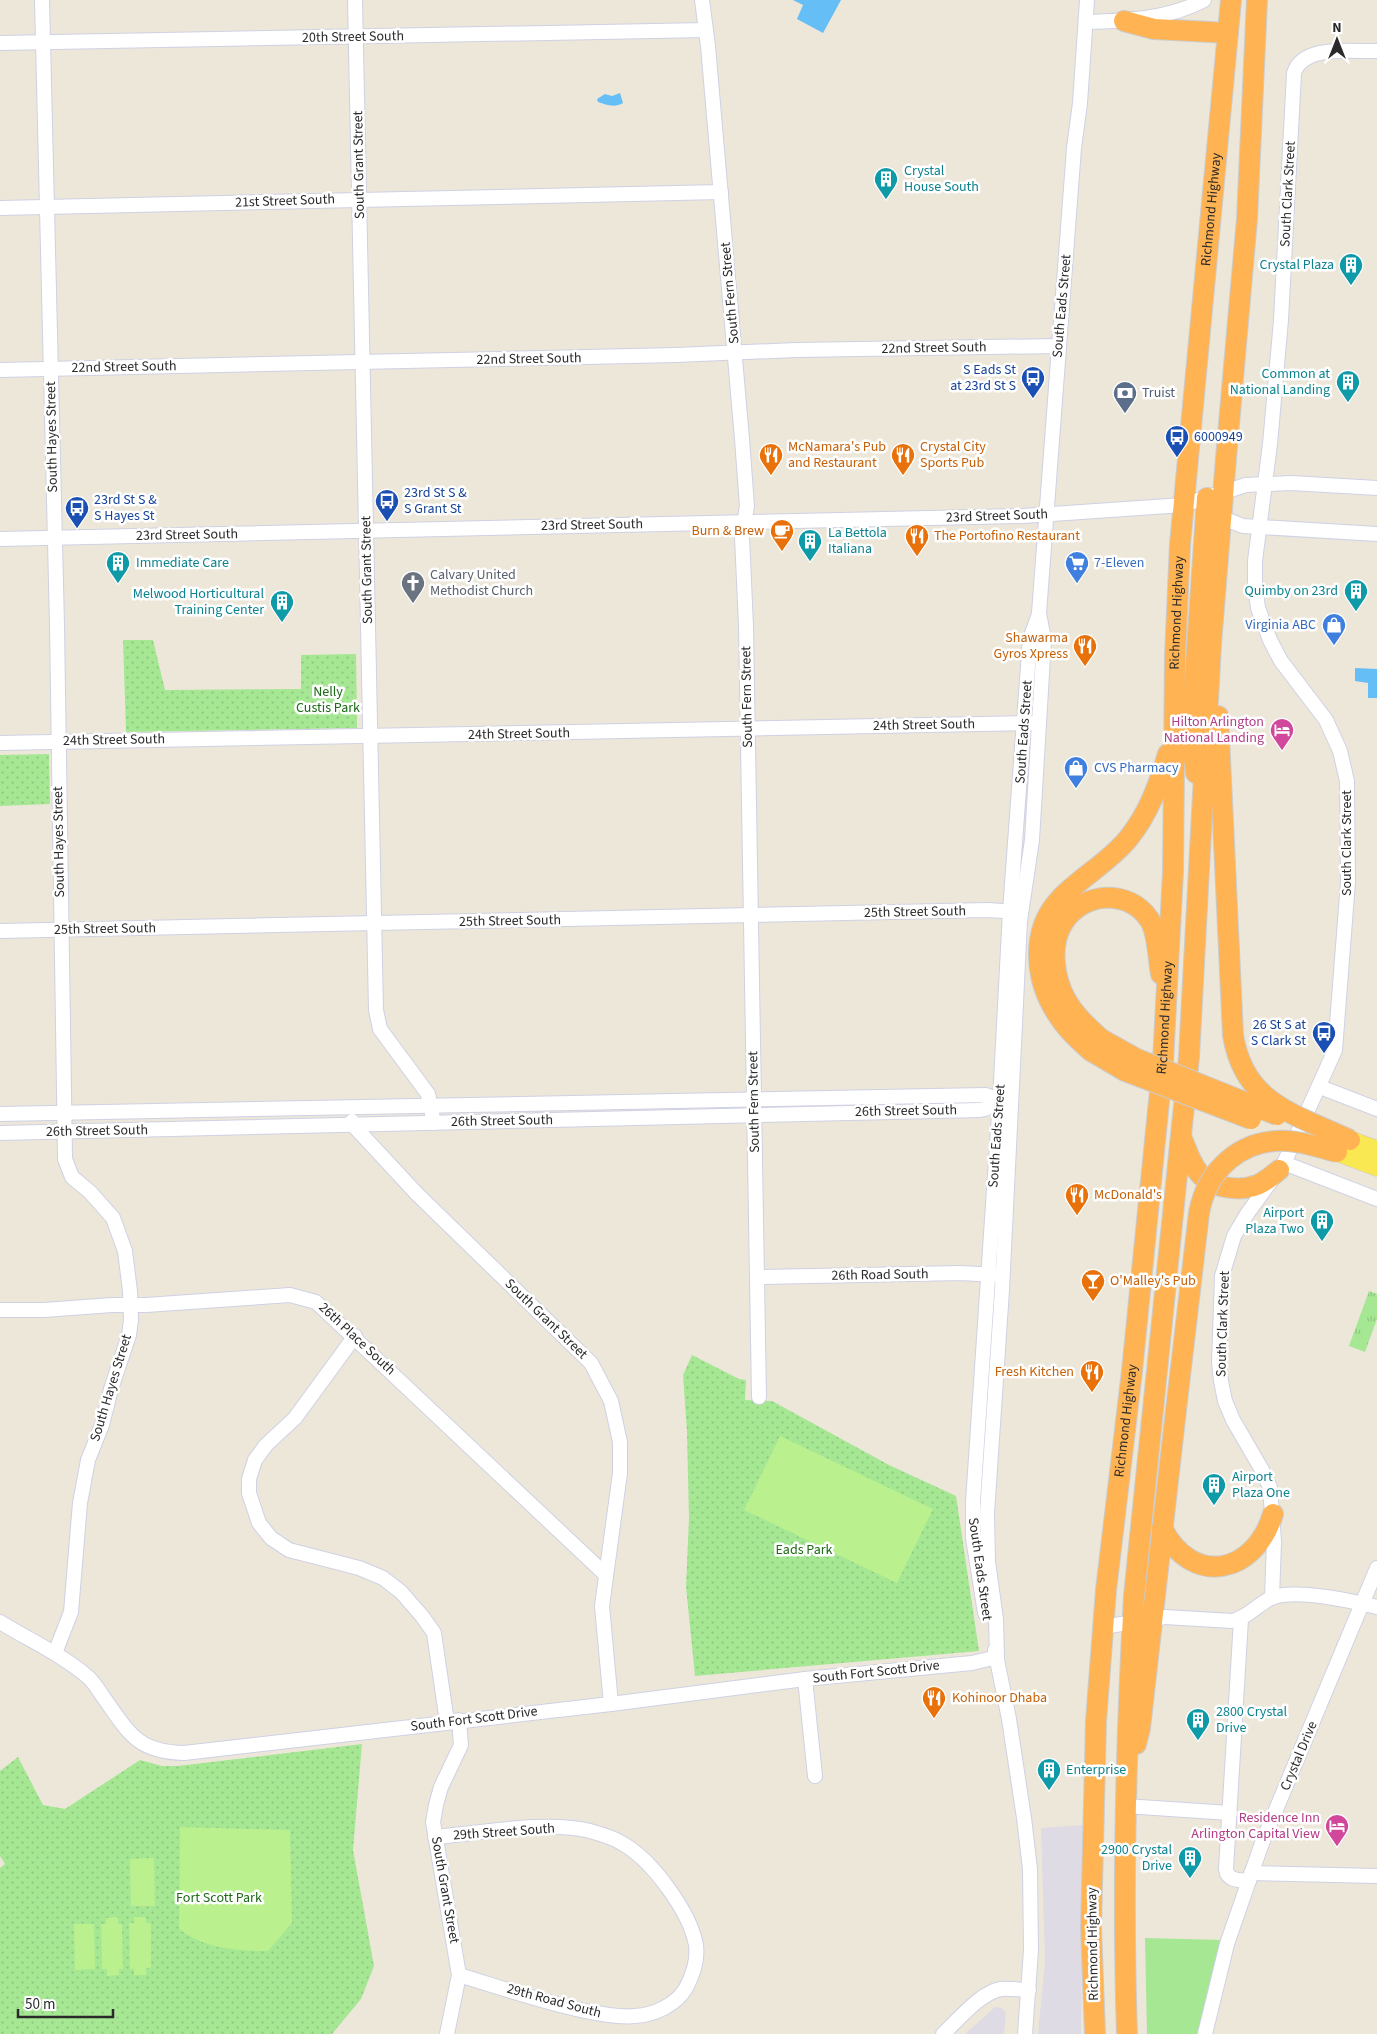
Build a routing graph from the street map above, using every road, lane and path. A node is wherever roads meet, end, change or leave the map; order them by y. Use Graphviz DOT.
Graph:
graph roads {
  1 [pos="42,0"];
  2 [pos="355,0"];
  3 [pos="702,0"];
  4 [pos="1088,0"];
  5 [pos="1204,0"];
  6 [pos="1230,0"];
  7 [pos="1257,0"];
  8 [pos="1124,21"];
  9 [pos="1086,22"];
  10 [pos="706,30"];
  11 [pos="1228,33"];
  12 [pos="356,36"];
  13 [pos="43,42"];
  14 [pos="0,43"];
  15 [pos="1377,52"];
  16 [pos="721,192"];
  17 [pos="360,199"];
  18 [pos="0,208"];
  19 [pos="46,208"];
  20 [pos="1059,346"];
  21 [pos="734,352"];
  22 [pos="362,362"];
  23 [pos="50,368"];
  24 [pos="0,370"];
  25 [pos="1265,484"];
  26 [pos="1377,488"];
  27 [pos="1184,505"];
  28 [pos="1214,505"];
  29 [pos="1046,514"];
  30 [pos="744,522"];
  31 [pos="1259,526"];
  32 [pos="366,530"];
  33 [pos="1377,534"];
  34 [pos="54,538"];
  35 [pos="0,539"];
  36 [pos="1211,644"];
  37 [pos="1032,723"];
  38 [pos="747,730"];
  39 [pos="1174,735"];
  40 [pos="370,736"];
  41 [pos="57,741"];
  42 [pos="0,743"];
  43 [pos="1202,802"];
  44 [pos="1015,912"];
  45 [pos="750,916"];
  46 [pos="374,924"];
  47 [pos="61,930"];
  48 [pos="0,931"];
  49 [pos="1167,1010"];
  50 [pos="1096,1045"];
  51 [pos="1320,1087"];
  52 [pos="754,1100"];
  53 [pos="1006,1100"];
  54 [pos="431,1106"];
  55 [pos="349,1108"];
  56 [pos="1377,1109"];
  57 [pos="64,1113"];
  58 [pos="0,1114"];
  59 [pos="754,1115"];
  60 [pos="434,1123"];
  61 [pos="353,1125"];
  62 [pos="65,1132"];
  63 [pos="0,1133"];
  64 [pos="1182,1138"];
  65 [pos="1344,1146"];
  66 [pos="1377,1150"];
  67 [pos="1282,1167"];
  68 [pos="1377,1167"];
  69 [pos="1377,1199"];
  70 [pos="988,1274"];
  71 [pos="1002,1275"];
  72 [pos="757,1277"];
  73 [pos="130,1306"];
  74 [pos="0,1310"];
  75 [pos="354,1336"];
  76 [pos="759,1397"];
  77 [pos="979,1409"];
  78 [pos="994,1410"];
  79 [pos="1273,1514"];
  80 [pos="1162,1528"];
  81 [pos="1377,1568"];
  82 [pos="606,1575"];
  83 [pos="1272,1598"];
  84 [pos="1377,1601"];
  85 [pos="1361,1603"];
  86 [pos="1377,1607"];
  87 [pos="1241,1619"];
  88 [pos="1152,1620"];
  89 [pos="0,1622"];
  90 [pos="1132,1622"];
  91 [pos="1103,1626"];
  92 [pos="55,1652"];
  93 [pos="997,1657"];
  94 [pos="805,1679"];
  95 [pos="611,1704"];
  96 [pos="453,1721"];
  97 [pos="816,1776"];
  98 [pos="1126,1782"];
  99 [pos="1125,1806"];
  100 [pos="1230,1812"];
  101 [pos="435,1837"];
  102 [pos="1377,1876"];
  103 [pos="1250,1877"];
  104 [pos="459,1974"];
  105 [pos="693,1975"];
  106 [pos="1029,1990"];
  107 [pos="447,2034"];
  108 [pos="943,2034"];
  109 [pos="1025,2034"];
  110 [pos="1095,2034"];
  111 [pos="1128,2034"];
  112 [pos="1205,2034"];
  1 -- 13 [label="street, South Hayes Street"];
  2 -- 12 [label="street, South Grant Street"];
  3 -- 10 [label="street, South Fern Street"];
  4 -- 9 [label="street, South Eads Street"];
  5 -- 8 [label="street"];
  6 -- 11 [label="highway, Richmond Highway"];
  7 -- 28 [label="highway, Richmond Highway"];
  8 -- 9 [label="street"];
  8 -- 11 [label="highway"];
  9 -- 20 [label="street, South Eads Street"];
  10 -- 12 [label="street, 20th Street South"];
  10 -- 16 [label="street, South Fern Street"];
  11 -- 27 [label="highway, Richmond Highway"];
  12 -- 13 [label="street, 20th Street South"];
  12 -- 17 [label="street, South Grant Street"];
  13 -- 14 [label="street, 20th Street South"];
  13 -- 19 [label="street, South Hayes Street"];
  15 -- 25 [label="street, South Clark Street"];
  16 -- 17 [label="street, 21st Street South"];
  16 -- 21 [label="street, South Fern Street"];
  17 -- 19 [label="street, 21st Street South"];
  17 -- 22 [label="street, South Grant Street"];
  18 -- 19 [label="street, 21st Street South"];
  19 -- 23 [label="street, South Hayes Street"];
  20 -- 21 [label="street, 22nd Street South"];
  20 -- 29 [label="street, South Eads Street"];
  21 -- 22 [label="street, 22nd Street South"];
  21 -- 30 [label="street, South Fern Street"];
  22 -- 23 [label="street, 22nd Street South"];
  22 -- 32 [label="street, South Grant Street"];
  23 -- 24 [label="street, 22nd Street South"];
  23 -- 34 [label="street, South Hayes Street"];
  25 -- 26 [label="street"];
  25 -- 28 [label="street"];
  25 -- 31 [label="street, South Clark Street"];
  27 -- 28 [label="street, 23rd Street South"];
  27 -- 29 [label="street, 23rd Street South"];
  27 -- 39 [label="highway, Richmond Highway"];
  28 -- 31 [label="street, 23rd Street South"];
  28 -- 36 [label="highway, Richmond Highway"];
  28 -- 43 [label="highway"];
  29 -- 30 [label="street, 23rd Street South"];
  29 -- 37 [label="street, South Eads Street"];
  30 -- 32 [label="street, 23rd Street South"];
  30 -- 38 [label="street, South Fern Street"];
  31 -- 33 [label="street, 23rd Street South"];
  31 -- 51 [label="street, South Clark Street"];
  32 -- 34 [label="street, 23rd Street South"];
  32 -- 40 [label="street, South Grant Street"];
  34 -- 35 [label="street, 23rd Street South"];
  34 -- 41 [label="street, South Hayes Street"];
  36 -- 43 [label="highway, Richmond Highway"];
  36 -- 65 [label="highway, bridge"];
  37 -- 38 [label="street, 24th Street South"];
  37 -- 44 [label="street, South Eads Street"];
  38 -- 40 [label="street, 24th Street South"];
  38 -- 45 [label="street, South Fern Street"];
  39 -- 49 [label="highway, Richmond Highway"];
  39 -- 50 [label="highway"];
  40 -- 41 [label="street, 24th Street South"];
  40 -- 46 [label="street, South Grant Street"];
  41 -- 42 [label="street, 24th Street South"];
  41 -- 47 [label="street, South Hayes Street"];
  43 -- 64 [label="highway, Richmond Highway"];
  44 -- 45 [label="street, 25th Street South"];
  44 -- 53 [label="street, South Eads Street"];
  45 -- 46 [label="street, 25th Street South"];
  45 -- 52 [label="street, South Fern Street"];
  46 -- 47 [label="street, 25th Street South"];
  46 -- 54 [label="street, South Grant Street"];
  47 -- 48 [label="street, 25th Street South"];
  47 -- 57 [label="street, South Hayes Street"];
  49 -- 50 [label="highway"];
  49 -- 91 [label="highway, Richmond Highway"];
  50 -- 65 [label="highway, bridge"];
  51 -- 56 [label="street"];
  51 -- 67 [label="street, South Clark Street"];
  52 -- 53 [label="street, 26th Street South"];
  52 -- 54 [label="street, 26th Street South"];
  52 -- 59 [label="street, South Fern Street"];
  53 -- 59 [label="street, 26th Street South"];
  53 -- 70 [label="street, South Eads Street"];
  53 -- 71 [label="street, South Eads Street"];
  54 -- 55 [label="street, 26th Street South"];
  54 -- 60 [label="street, South Grant Street"];
  55 -- 57 [label="street, 26th Street South"];
  55 -- 61 [label="street, South Grant Street"];
  57 -- 58 [label="street, 26th Street South"];
  57 -- 62 [label="street, South Hayes Street"];
  59 -- 60 [label="street, 26th Street South"];
  59 -- 72 [label="street, South Fern Street"];
  60 -- 61 [label="street, 26th Street South"];
  61 -- 62 [label="street, 26th Street South"];
  61 -- 82 [label="street, South Grant Street"];
  62 -- 63 [label="street, 26th Street South"];
  62 -- 73 [label="street, South Hayes Street"];
  64 -- 67 [label="highway"];
  64 -- 90 [label="highway, Richmond Highway"];
  65 -- 66 [label="main road"];
  65 -- 68 [label="main road"];
  65 -- 80 [label="highway, bridge"];
  67 -- 69 [label="street"];
  67 -- 79 [label="street, South Clark Street"];
  70 -- 71 [label="street, 26th Road South"];
  70 -- 72 [label="street, 26th Road South"];
  70 -- 77 [label="street, South Eads Street"];
  71 -- 78 [label="street, South Eads Street"];
  72 -- 76 [label="street, South Fern Street"];
  73 -- 74 [label="street, 26th Place South"];
  73 -- 75 [label="street, 26th Place South"];
  73 -- 92 [label="street, South Hayes Street"];
  75 -- 82 [label="street, 26th Place South"];
  75 -- 96 [label="street, South Grant Street"];
  77 -- 78 [label="street"];
  77 -- 93 [label="street, South Eads Street"];
  78 -- 93 [label="street, South Eads Street"];
  79 -- 80 [label="highway"];
  79 -- 83 [label="street, South Clark Street"];
  80 -- 88 [label="highway"];
  81 -- 85 [label="street, Crystal Drive"];
  82 -- 95 [label="street, South Grant Street"];
  83 -- 85 [label="street"];
  83 -- 87 [label="street"];
  84 -- 85 [label="street"];
  85 -- 86 [label="street"];
  85 -- 103 [label="street, Crystal Drive"];
  87 -- 88 [label="street"];
  87 -- 100 [label="street"];
  88 -- 90 [label="street"];
  88 -- 98 [label="highway"];
  89 -- 92 [label="street, South Fort Scott Drive"];
  90 -- 91 [label="street"];
  90 -- 98 [label="highway, Richmond Highway"];
  91 -- 110 [label="highway, Richmond Highway"];
  92 -- 96 [label="street, South Fort Scott Drive"];
  93 -- 94 [label="street, South Fort Scott Drive"];
  93 -- 106 [label="street, South Eads Street"];
  94 -- 95 [label="street, South Fort Scott Drive"];
  94 -- 97 [label="street"];
  95 -- 96 [label="street, South Fort Scott Drive"];
  96 -- 101 [label="street, South Grant Street"];
  98 -- 99 [label="highway, Richmond Highway"];
  99 -- 100 [label="street"];
  99 -- 111 [label="highway, Richmond Highway"];
  100 -- 103 [label="street"];
  101 -- 104 [label="street, South Grant Street"];
  101 -- 105 [label="street, 29th Street South"];
  102 -- 103 [label="street"];
  103 -- 112 [label="street, Crystal Drive"];
  104 -- 105 [label="street, 29th Road South"];
  104 -- 107 [label="street, South Grant Street"];
  106 -- 108 [label="street"];
  106 -- 109 [label="street, South Eads Street"];
}
